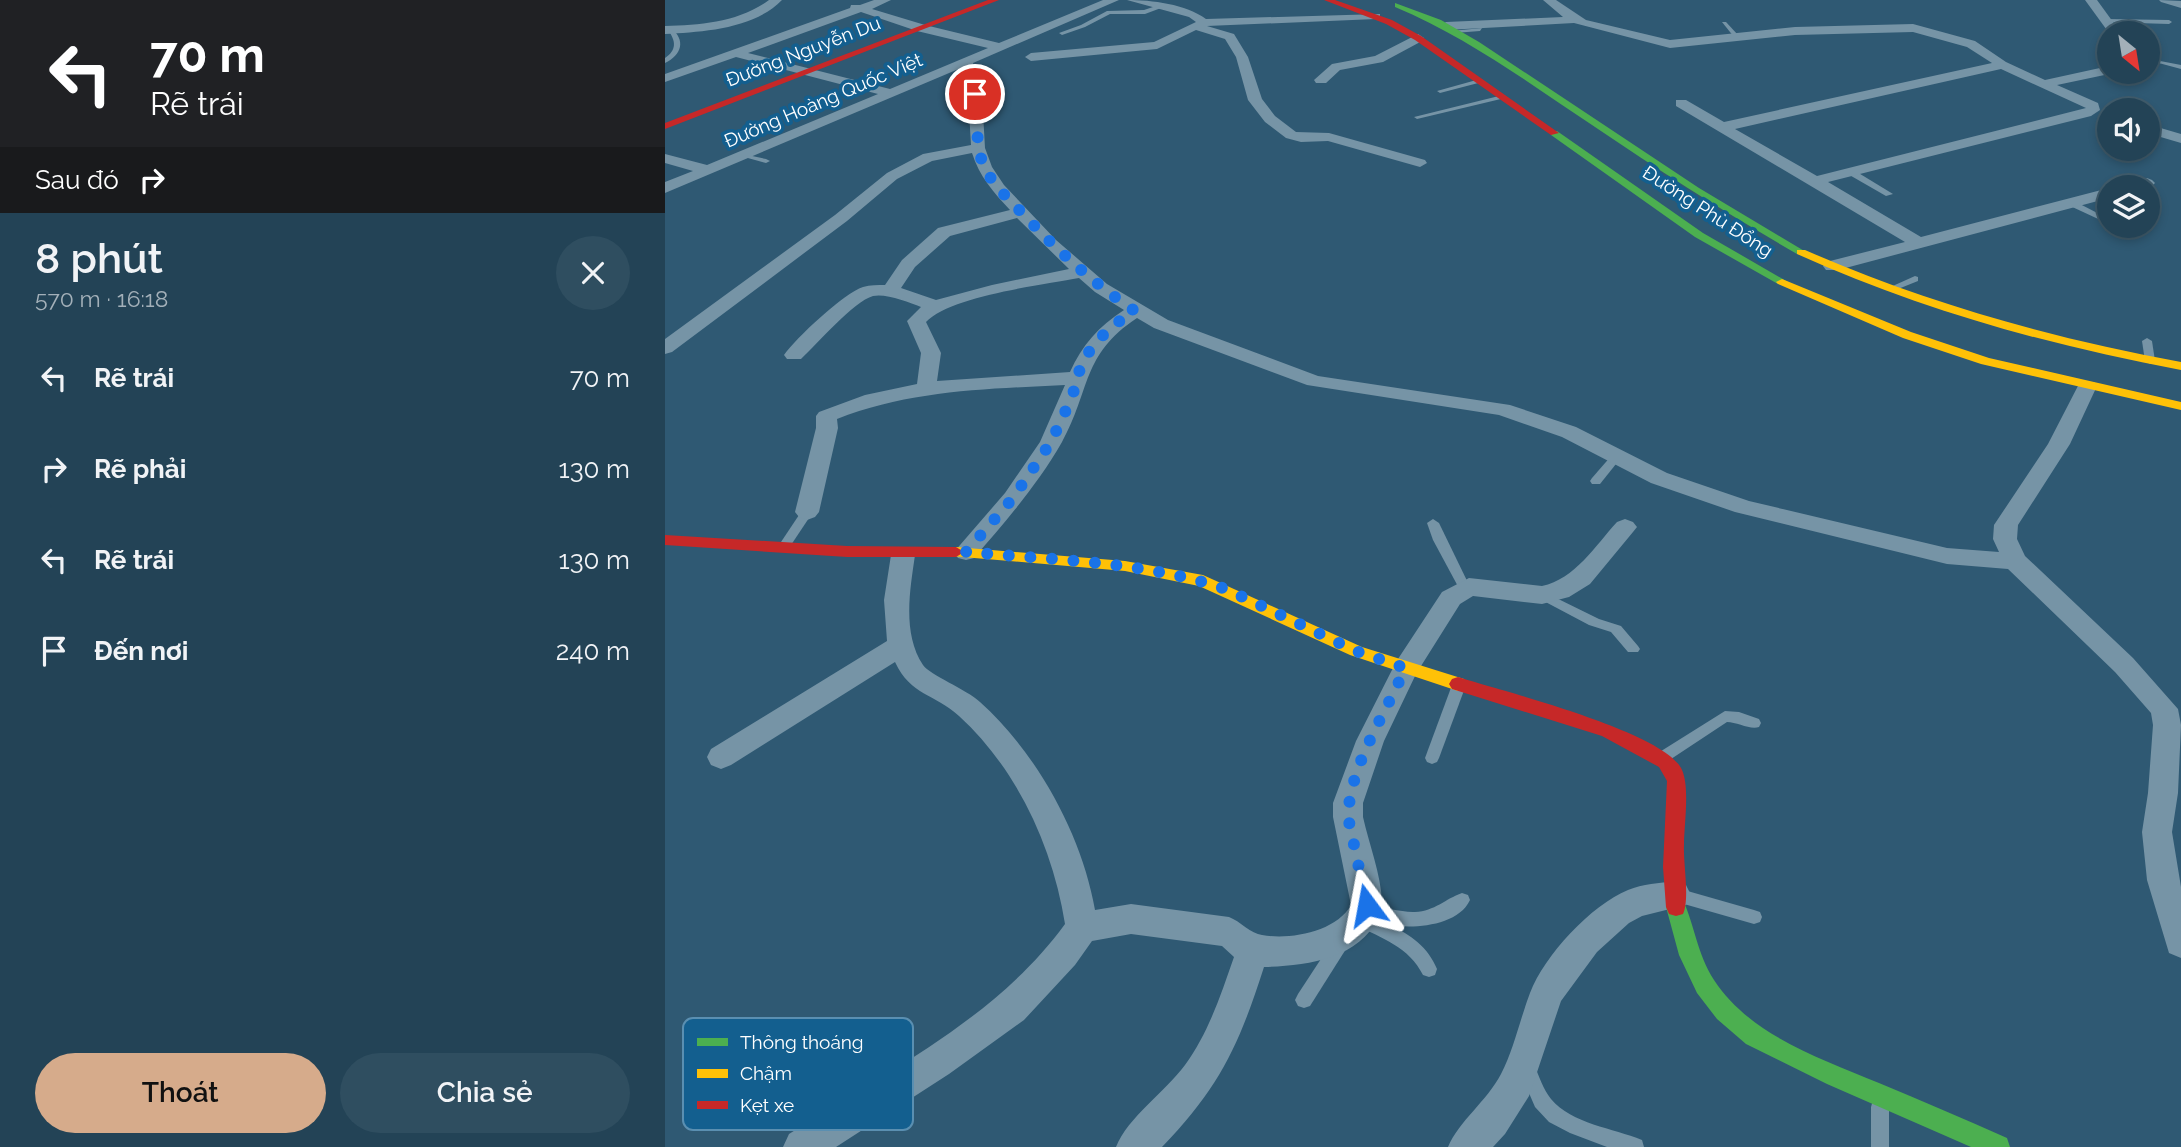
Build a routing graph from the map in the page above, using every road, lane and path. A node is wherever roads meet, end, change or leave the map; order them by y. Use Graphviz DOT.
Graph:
graph roads {
  1 [pos="776,0"];
  2 [pos="838,0"];
  3 [pos="885,0"];
  4 [pos="995,0"];
  5 [pos="1113,0"];
  6 [pos="1133,0"];
  7 [pos="1328,0"];
  8 [pos="1382,0"];
  9 [pos="1549,0"];
  10 [pos="2091,0"];
  11 [pos="2165,0"];
  12 [pos="2181,5"];
  13 [pos="1159,7"];
  14 [pos="860,9"];
  15 [pos="1376,16"];
  16 [pos="1573,20"];
  17 [pos="2106,21"];
  18 [pos="2160,22"];
  19 [pos="2169,22"];
  20 [pos="1268,23"];
  21 [pos="1724,23"];
  22 [pos="1200,25"];
  23 [pos="921,28"];
  24 [pos="1450,28"];
  25 [pos="1480,29"];
  26 [pos="668,30"];
  27 [pos="1062,33"];
  28 [pos="1736,36"];
  29 [pos="1418,38"];
  30 [pos="999,47"];
  31 [pos="735,53"];
  32 [pos="1031,57"];
  33 [pos="2181,58"];
  34 [pos="2160,59"];
  35 [pos="665,61"];
  36 [pos="2160,61"];
  37 [pos="966,62"];
  38 [pos="2002,65"];
  39 [pos="2181,67"];
  40 [pos="806,72"];
  41 [pos="2097,73"];
  42 [pos="665,78"];
  43 [pos="1321,80"];
  44 [pos="1480,81"];
  45 [pos="2043,84"];
  46 [pos="1440,91"];
  47 [pos="891,93"];
  48 [pos="1503,97"];
  49 [pos="1681,103"];
  50 [pos="2093,110"];
  51 [pos="2097,112"];
  52 [pos="1417,117"];
  53 [pos="665,126"];
  54 [pos="1723,127"];
  55 [pos="2160,129"];
  56 [pos="2181,130"];
  57 [pos="2160,132"];
  58 [pos="2181,139"];
  59 [pos="978,148"];
  60 [pos="741,155"];
  61 [pos="665,158"];
  62 [pos="766,161"];
  63 [pos="1420,163"];
  64 [pos="707,170"];
  65 [pos="1849,171"];
  66 [pos="1672,174"];
  67 [pos="1815,181"];
  68 [pos="1628,186"];
  69 [pos="665,188"];
  70 [pos="1889,194"];
  71 [pos="2097,196"];
  72 [pos="2071,203"];
  73 [pos="1020,212"];
  74 [pos="2097,216"];
  75 [pos="1919,243"];
  76 [pos="1832,266"];
  77 [pos="1082,272"];
  78 [pos="1915,279"];
  79 [pos="1890,289"];
  80 [pos="889,293"];
  81 [pos="933,306"];
  82 [pos="1135,311"];
  83 [pos="2147,341"];
  84 [pos="665,348"];
  85 [pos="795,355"];
  86 [pos="2150,361"];
  87 [pos="2181,366"];
  88 [pos="1076,378"];
  89 [pos="2087,386"];
  90 [pos="926,388"];
  91 [pos="2181,406"];
  92 [pos="1616,457"];
  93 [pos="1596,481"];
  94 [pos="807,512"];
  95 [pos="1433,523"];
  96 [pos="1625,527"];
  97 [pos="665,540"];
  98 [pos="785,545"];
  99 [pos="966,552"];
  100 [pos="902,555"];
  101 [pos="2015,562"];
  102 [pos="1465,589"];
  103 [pos="1542,595"];
  104 [pos="902,645"];
  105 [pos="1633,649"];
  106 [pos="1405,668"];
  107 [pos="1459,685"];
  108 [pos="1754,723"];
  109 [pos="721,757"];
  110 [pos="1432,758"];
  111 [pos="1660,759"];
  112 [pos="1675,895"];
  113 [pos="1462,900"];
  114 [pos="1754,917"];
  115 [pos="1356,923"];
  116 [pos="1082,927"];
  117 [pos="2181,942"];
  118 [pos="1253,951"];
  119 [pos="1429,969"];
  120 [pos="1304,1000"];
  121 [pos="1523,1056"];
  122 [pos="913,1076"];
  123 [pos="1880,1096"];
  124 [pos="828,1130"];
  125 [pos="802,1147"];
  126 [pos="1136,1147"];
  127 [pos="1468,1147"];
  128 [pos="1635,1147"];
  129 [pos="1879,1147"];
  130 [pos="1998,1147"];
  1 -- 26 [label="street"];
  2 -- 14 [label="street"];
  3 -- 14 [label="street"];
  4 -- 23 [label="main road, Đường Nguyễn Du"];
  5 -- 30 [label="street, Đường Hoàng Quốc Việt"];
  6 -- 13 [label="street"];
  7 -- 15 [label="main road, Đường Phù Đổng"];
  8 -- 24 [label="main road, Đường Phù Đổng"];
  9 -- 16 [label="street"];
  10 -- 17 [label="street"];
  11 -- 12 [label="street"];
  13 -- 22 [label="street"];
  13 -- 27 [label="lane"];
  14 -- 23 [label="street"];
  14 -- 31 [label="street"];
  15 -- 22 [label="street"];
  15 -- 29 [label="main road, Đường Phù Đổng"];
  16 -- 24 [label="street"];
  16 -- 28 [label="street"];
  18 -- 19 [label="lane"];
  20 -- 22 [label="lane"];
  21 -- 28 [label="lane"];
  22 -- 32 [label="street"];
  22 -- 63 [label="street"];
  23 -- 30 [label="street"];
  23 -- 40 [label="main road, Đường Nguyễn Du"];
  24 -- 25 [label="lane"];
  24 -- 66 [label="main road, Đường Phù Đổng"];
  26 -- 35 [label="lane"];
  28 -- 38 [label="street"];
  29 -- 43 [label="street"];
  29 -- 44 [label="main road, Đường Phù Đổng"];
  30 -- 37 [label="street, Đường Hoàng Quốc Việt"];
  31 -- 40 [label="street"];
  31 -- 42 [label="street"];
  33 -- 34 [label="lane"];
  36 -- 39 [label="lane"];
  37 -- 47 [label="street, Đường Hoàng Quốc Việt"];
  37 -- 59 [label="street"];
  38 -- 45 [label="street"];
  38 -- 54 [label="street"];
  40 -- 47 [label="street"];
  40 -- 53 [label="main road, Đường Nguyễn Du"];
  41 -- 45 [label="street"];
  44 -- 46 [label="lane"];
  44 -- 48 [label="main road, Đường Phù Đổng"];
  45 -- 50 [label="street"];
  47 -- 60 [label="street, Đường Hoàng Quốc Việt"];
  48 -- 52 [label="lane"];
  48 -- 68 [label="main road, Đường Phù Đổng"];
  49 -- 54 [label="street"];
  50 -- 51 [label="street"];
  50 -- 65 [label="street"];
  54 -- 67 [label="street"];
  55 -- 56 [label="street"];
  57 -- 58 [label="street"];
  59 -- 73 [label="street"];
  59 -- 84 [label="street"];
  60 -- 62 [label="lane"];
  60 -- 64 [label="street, Đường Hoàng Quốc Việt"];
  61 -- 64 [label="street"];
  64 -- 69 [label="street, Đường Hoàng Quốc Việt"];
  65 -- 67 [label="street"];
  65 -- 70 [label="lane"];
  66 -- 68 [label="main road"];
  66 -- 76 [label="main road, Đường Phù Đổng"];
  67 -- 75 [label="street"];
  68 -- 89 [label="main road, Đường Phù Đổng"];
  71 -- 72 [label="street"];
  72 -- 74 [label="lane"];
  72 -- 75 [label="street"];
  73 -- 77 [label="street"];
  73 -- 80 [label="street"];
  75 -- 76 [label="street"];
  76 -- 79 [label="main road, Đường Phù Đổng"];
  77 -- 81 [label="street"];
  77 -- 82 [label="street"];
  78 -- 79 [label="lane"];
  79 -- 86 [label="main road, Đường Phù Đổng"];
  80 -- 81 [label="street"];
  80 -- 85 [label="street"];
  81 -- 90 [label="street"];
  82 -- 88 [label="street"];
  82 -- 92 [label="street"];
  83 -- 86 [label="lane"];
  86 -- 87 [label="main road, Đường Phù Đổng"];
  88 -- 90 [label="street"];
  88 -- 99 [label="street"];
  89 -- 91 [label="main road, Đường Phù Đổng"];
  89 -- 101 [label="street"];
  90 -- 94 [label="street"];
  92 -- 93 [label="lane"];
  92 -- 101 [label="street"];
  94 -- 98 [label="lane"];
  95 -- 102 [label="lane"];
  96 -- 103 [label="street"];
  97 -- 98 [label="main road"];
  98 -- 100 [label="main road"];
  99 -- 100 [label="main road"];
  99 -- 106 [label="main road"];
  100 -- 104 [label="street"];
  101 -- 117 [label="street"];
  102 -- 103 [label="street"];
  102 -- 106 [label="street"];
  103 -- 105 [label="lane"];
  104 -- 109 [label="street"];
  104 -- 116 [label="street"];
  106 -- 107 [label="main road"];
  106 -- 115 [label="street"];
  107 -- 110 [label="lane"];
  107 -- 111 [label="main road"];
  108 -- 111 [label="lane"];
  111 -- 112 [label="main road"];
  112 -- 114 [label="lane"];
  112 -- 121 [label="street"];
  112 -- 123 [label="main road"];
  113 -- 115 [label="lane"];
  115 -- 118 [label="street"];
  115 -- 119 [label="lane"];
  115 -- 120 [label="lane"];
  116 -- 118 [label="street"];
  116 -- 122 [label="street"];
  118 -- 126 [label="street"];
  121 -- 127 [label="street"];
  121 -- 128 [label="lane"];
  123 -- 129 [label="lane"];
  123 -- 130 [label="main road"];
  124 -- 125 [label="street"];
}
